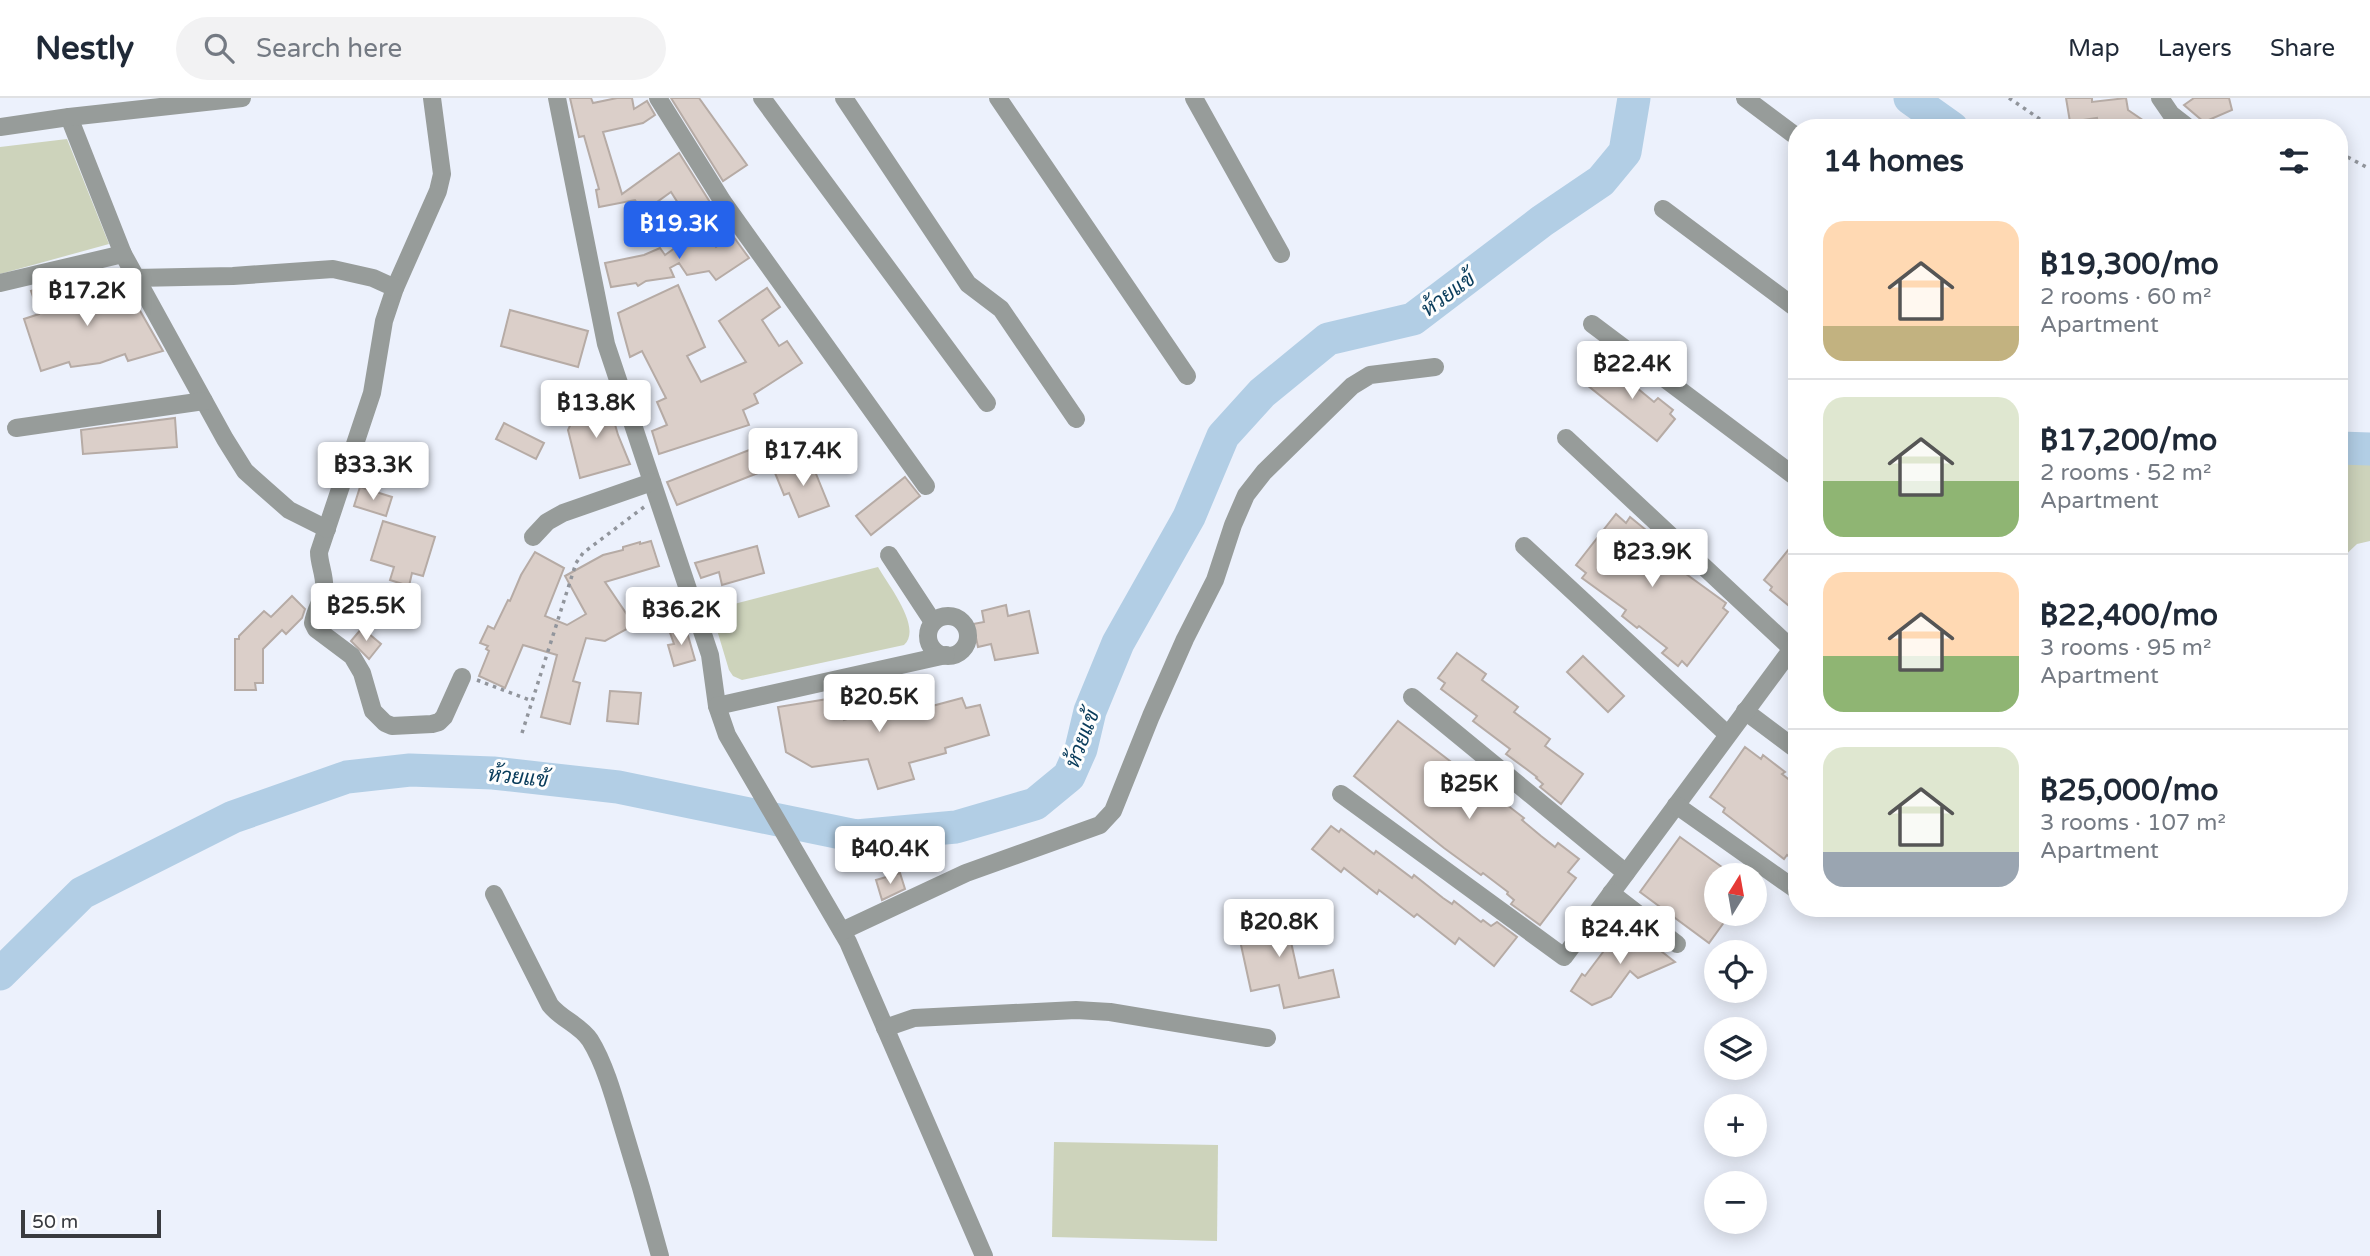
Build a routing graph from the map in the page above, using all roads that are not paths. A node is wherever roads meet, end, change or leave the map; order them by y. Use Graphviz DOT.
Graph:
graph roads {
  1 [pos="242,98"];
  2 [pos="432,98"];
  3 [pos="557,98"];
  4 [pos="657,98"];
  5 [pos="762,98"];
  6 [pos="844,98"];
  7 [pos="998,98"];
  8 [pos="1195,98"];
  9 [pos="1745,98"];
  10 [pos="2160,98"];
  11 [pos="69,117"];
  12 [pos="2177,119"];
  13 [pos="0,127"];
  14 [pos="1788,130"];
  15 [pos="1662,208"];
  16 [pos="123,254"];
  17 [pos="1281,254"];
  18 [pos="135,278"];
  19 [pos="0,283"];
  20 [pos="396,288"];
  21 [pos="1788,302"];
  22 [pos="1592,324"];
  23 [pos="1435,367"];
  24 [pos="1186,376"];
  25 [pos="204,401"];
  26 [pos="987,403"];
  27 [pos="1076,419"];
  28 [pos="16,428"];
  29 [pos="1566,438"];
  30 [pos="1788,471"];
  31 [pos="652,482"];
  32 [pos="926,485"];
  33 [pos="327,529"];
  34 [pos="533,537"];
  35 [pos="1524,546"];
  36 [pos="889,555"];
  37 [pos="930,628"];
  38 [pos="1788,639"];
  39 [pos="1788,654"];
  40 [pos="946,655"];
  41 [pos="909,663"];
  42 [pos="462,677"];
  43 [pos="1412,696"];
  44 [pos="717,706"];
  45 [pos="1745,711"];
  46 [pos="1727,734"];
  47 [pos="1788,743"];
  48 [pos="1341,794"];
  49 [pos="1676,805"];
  50 [pos="1626,873"];
  51 [pos="1788,884"];
  52 [pos="1611,893"];
  53 [pos="494,894"];
  54 [pos="842,931"];
  55 [pos="1678,944"];
  56 [pos="886,1028"];
  57 [pos="1266,1038"];
  58 [pos="660,1256"];
  59 [pos="984,1256"];
  1 -- 11 [label="street"];
  2 -- 20 [label="street"];
  3 -- 31 [label="street"];
  4 -- 32 [label="street"];
  5 -- 26 [label="street"];
  6 -- 27 [label="street"];
  7 -- 24 [label="street"];
  8 -- 17 [label="street"];
  9 -- 14 [label="street"];
  10 -- 12 [label="street"];
  11 -- 13 [label="street"];
  11 -- 16 [label="street"];
  15 -- 21 [label="street"];
  16 -- 18 [label="street"];
  16 -- 19 [label="street"];
  18 -- 20 [label="street"];
  18 -- 25 [label="street"];
  20 -- 33 [label="street"];
  22 -- 30 [label="street"];
  23 -- 54 [label="street"];
  25 -- 28 [label="street"];
  25 -- 33 [label="street"];
  29 -- 38 [label="street"];
  31 -- 34 [label="street"];
  31 -- 44 [label="street"];
  33 -- 42 [label="street"];
  35 -- 46 [label="street"];
  36 -- 37 [label="street"];
  37 -- 40 [label="street"];
  37 -- 40 [label="street"];
  37 -- 41 [label="street"];
  39 -- 45 [label="street"];
  40 -- 41 [label="street"];
  41 -- 44 [label="street"];
  43 -- 50 [label="street"];
  44 -- 54 [label="street"];
  45 -- 46 [label="street"];
  45 -- 47 [label="street"];
  46 -- 49 [label="street"];
  48 -- 52 [label="street"];
  49 -- 50 [label="street"];
  49 -- 51 [label="street"];
  50 -- 52 [label="street"];
  52 -- 55 [label="street"];
  53 -- 58 [label="street"];
  54 -- 56 [label="street"];
  56 -- 57 [label="street"];
  56 -- 59 [label="street"];
}
